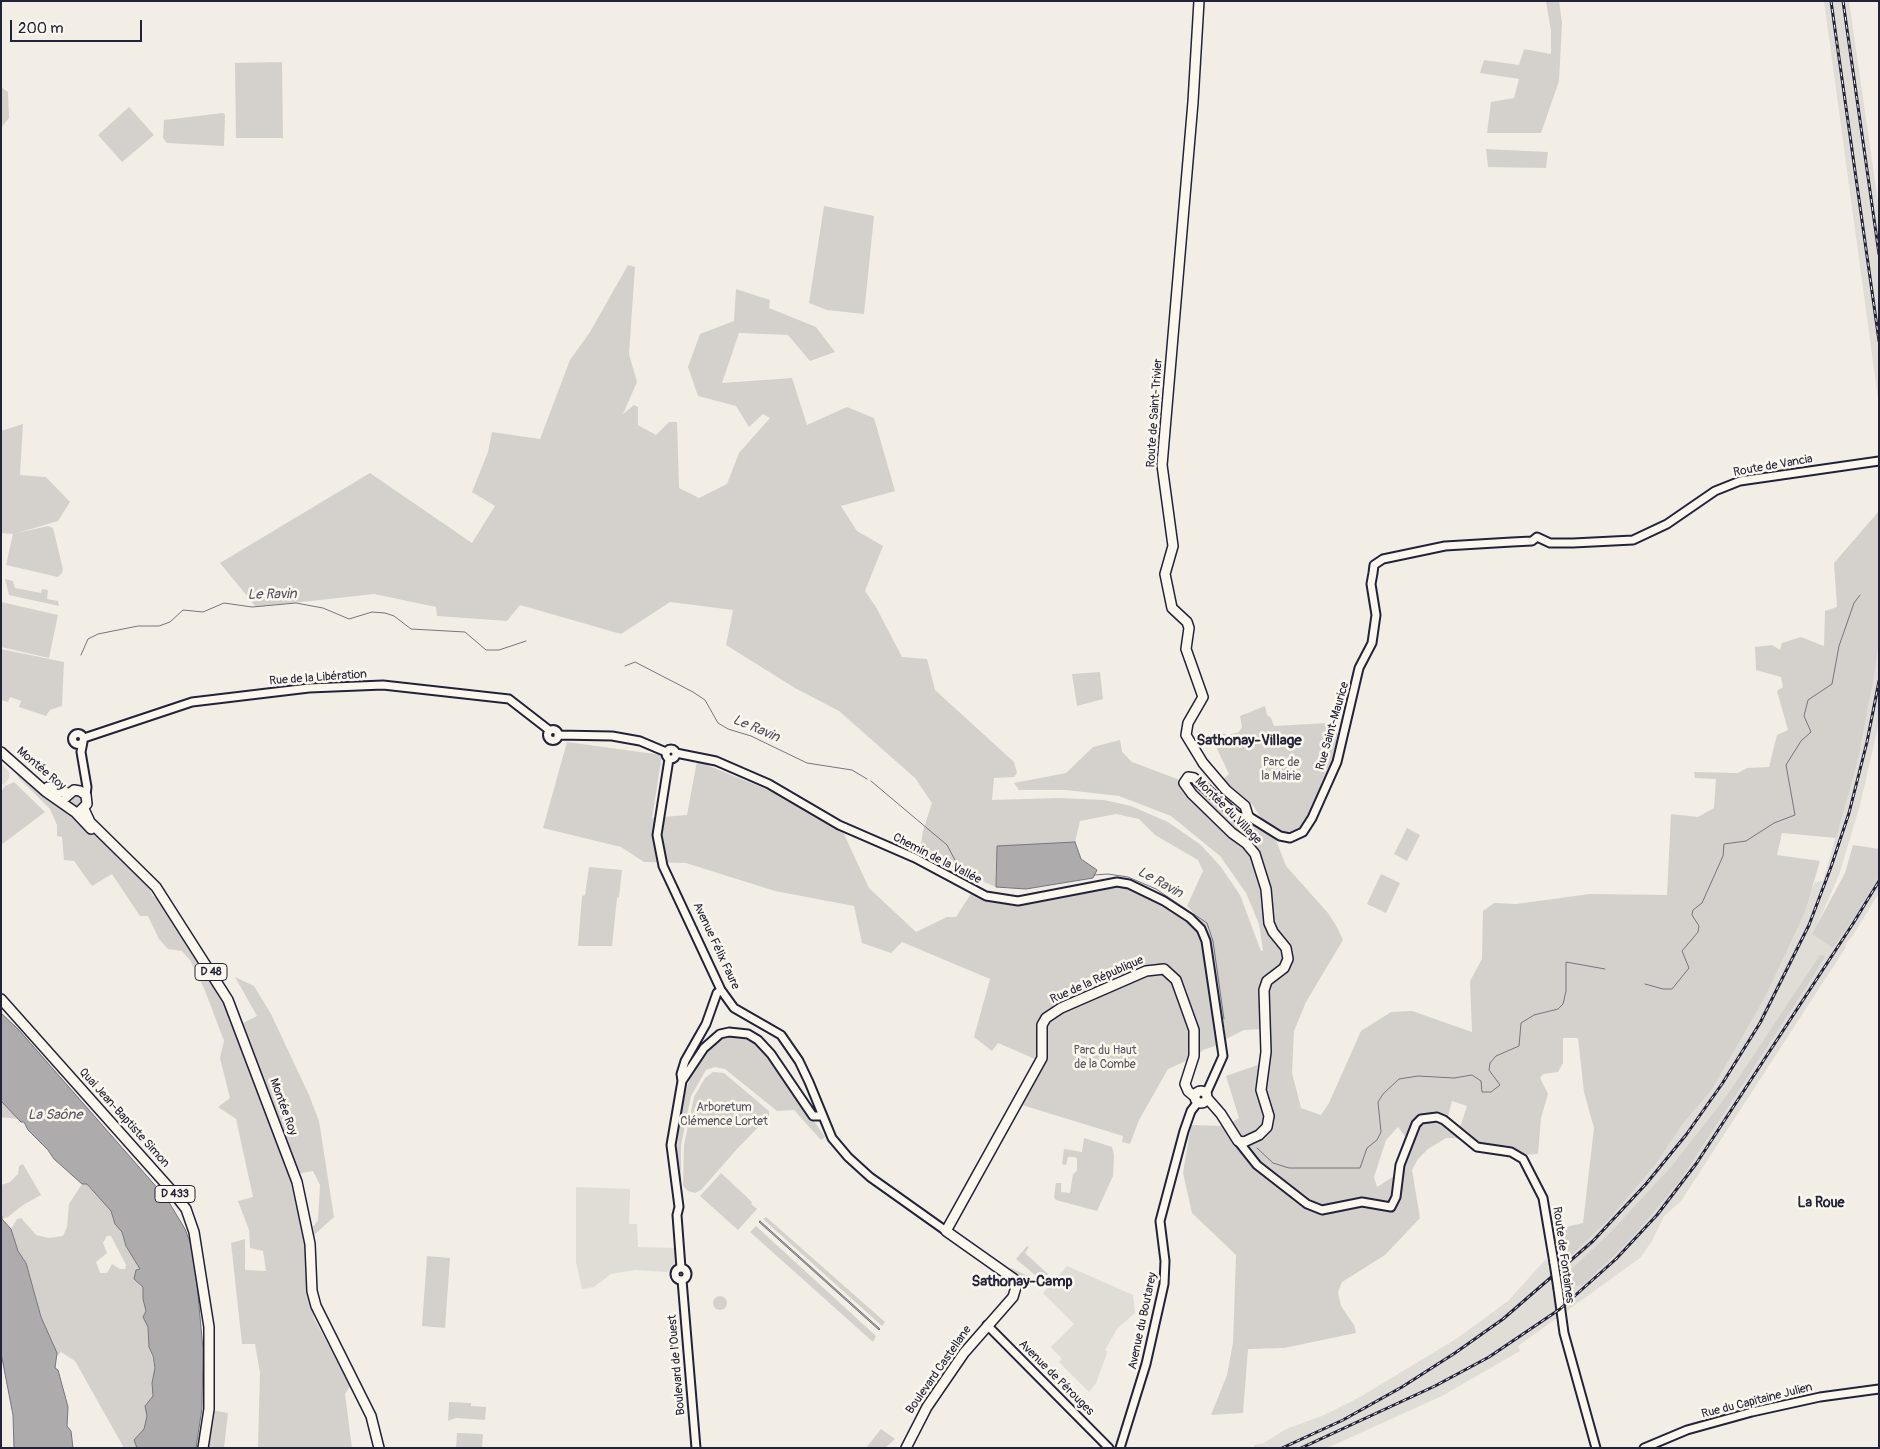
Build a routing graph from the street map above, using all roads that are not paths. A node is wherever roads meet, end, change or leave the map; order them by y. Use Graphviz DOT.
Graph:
graph roads {
  1 [pos="1199,1"];
  2 [pos="1879,461"];
  3 [pos="1358,677"];
  4 [pos="84,740"];
  5 [pos="1,747"];
  6 [pos="1,752"];
  7 [pos="81,752"];
  8 [pos="667,755"];
  9 [pos="86,781"];
  10 [pos="73,791"];
  11 [pos="86,795"];
  12 [pos="66,805"];
  13 [pos="84,809"];
  14 [pos="75,812"];
  15 [pos="1248,816"];
  16 [pos="105,838"];
  17 [pos="721,990"];
  18 [pos="1,999"];
  19 [pos="1221,1038"];
  20 [pos="685,1078"];
  21 [pos="1200,1097"];
  22 [pos="822,1116"];
  23 [pos="1238,1141"];
  24 [pos="946,1231"];
  25 [pos="1016,1287"];
  26 [pos="987,1325"];
  27 [pos="1879,1390"];
  28 [pos="203,1448"];
  29 [pos="379,1448"];
  30 [pos="696,1448"];
  31 [pos="906,1448"];
  32 [pos="1109,1448"];
  33 [pos="1120,1448"];
  34 [pos="1596,1448"];
  35 [pos="1644,1448"];
  1 -- 15 [label="main road, Route de Saint-Trivier"];
  2 -- 3 [label="street, Route de Vancia"];
  3 -- 15 [label="street, Rue Saint-Maurice"];
  4 -- 7 [label="street"];
  4 -- 7 [label="street, Rue de la Libération"];
  4 -- 8 [label="street, Rue de la Libération"];
  5 -- 10 [label="main road, Montée Roy"];
  6 -- 12 [label="main road, Montée Roy"];
  7 -- 9 [label="street"];
  8 -- 17 [label="street, Avenue Félix Faure"];
  8 -- 19 [label="street, Chemin de la Vallée"];
  9 -- 10 [label="street"];
  9 -- 11 [label="street"];
  10 -- 11 [label="main road"];
  10 -- 12 [label="main road"];
  11 -- 13 [label="main road"];
  12 -- 14 [label="main road"];
  13 -- 14 [label="main road"];
  13 -- 16 [label="main road, D 48"];
  14 -- 16 [label="main road, D 48"];
  15 -- 23 [label="main road, Montée du Village"];
  16 -- 29 [label="main road, Montée Roy / D 48"];
  17 -- 20 [label="street"];
  17 -- 22 [label="street, Avenue Félix Faure"];
  18 -- 28 [label="main road, Quai Jean-Baptiste Simon / D 433"];
  19 -- 21 [label="street, Avenue du Boutarey"];
  20 -- 22 [label="street"];
  20 -- 30 [label="street, Boulevard de l'Ouest"];
  21 -- 23 [label="main road"];
  21 -- 24 [label="main road, Rue de la République"];
  21 -- 33 [label="street, Avenue du Boutarey"];
  22 -- 24 [label="street, Avenue Félix Faure"];
  23 -- 34 [label="street, Route de Fontaines, bridge"];
  24 -- 25 [label="main road, Avenue Félix Faure"];
  25 -- 26 [label="main road, Boulevard Castellane"];
  26 -- 31 [label="main road, Boulevard Castellane"];
  26 -- 32 [label="street, Avenue de Pérouges"];
  27 -- 35 [label="street, Rue du Capitaine Julien"];
}
